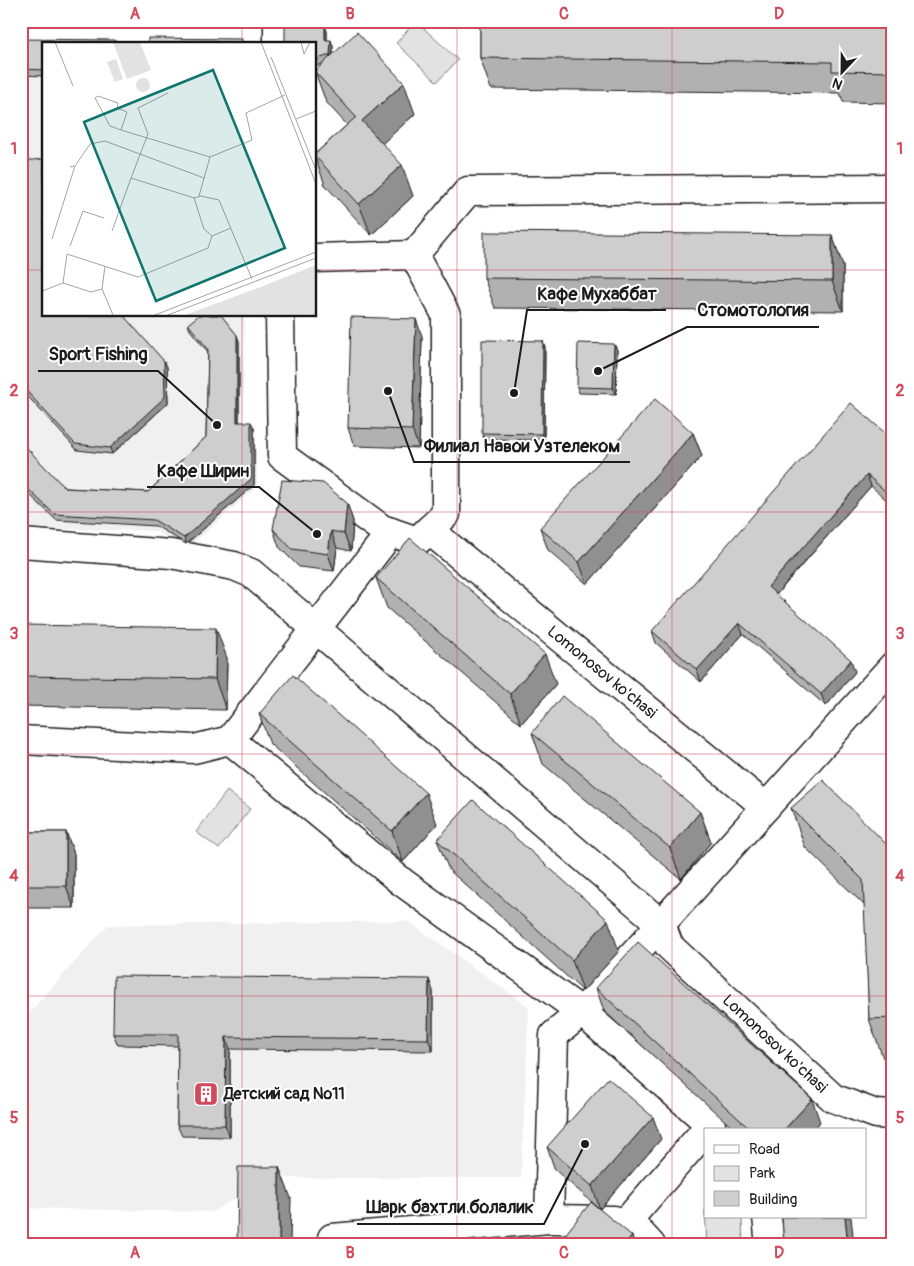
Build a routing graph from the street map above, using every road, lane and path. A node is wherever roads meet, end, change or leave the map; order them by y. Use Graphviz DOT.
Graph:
graph roads {
  1 [pos="278,21"];
  2 [pos="278,42"];
  3 [pos="893,188"];
  4 [pos="414,254"];
  5 [pos="316,258"];
  6 [pos="280,316"];
  7 [pos="429,530"];
  8 [pos="391,532"];
  9 [pos="21,543"];
  10 [pos="316,628"];
  11 [pos="893,666"];
  12 [pos="21,740"];
  13 [pos="230,740"];
  14 [pos="766,807"];
  15 [pos="661,924"];
  16 [pos="582,1012"];
  17 [pos="893,1115"];
  18 [pos="708,1128"];
  19 [pos="704,1135"];
  20 [pos="767,1218"];
  21 [pos="549,1219"];
  22 [pos="628,1220"];
  23 [pos="332,1241"];
  24 [pos="651,1245"];
  25 [pos="770,1245"];
  1 -- 2 [label="street"];
  3 -- 4 [label="street"];
  4 -- 5 [label="street"];
  4 -- 7 [label="street"];
  6 -- 8 [label="street"];
  7 -- 8 [label="street"];
  7 -- 14 [label="street, Lomonosov ko'chasi"];
  8 -- 10 [label="street"];
  9 -- 10 [label="street, Lomonosov ko'chasi"];
  10 -- 13 [label="street"];
  10 -- 15 [label="street, Lomonosov ko'chasi"];
  11 -- 14 [label="street"];
  12 -- 13 [label="street"];
  13 -- 16 [label="street"];
  14 -- 15 [label="street"];
  15 -- 16 [label="street"];
  15 -- 17 [label="street, Lomonosov ko'chasi"];
  16 -- 18 [label="street"];
  16 -- 21 [label="street"];
  19 -- 22 [label="street"];
  20 -- 25 [label="street"];
  21 -- 22 [label="street"];
  21 -- 23 [label="street"];
  22 -- 24 [label="street"];
}
